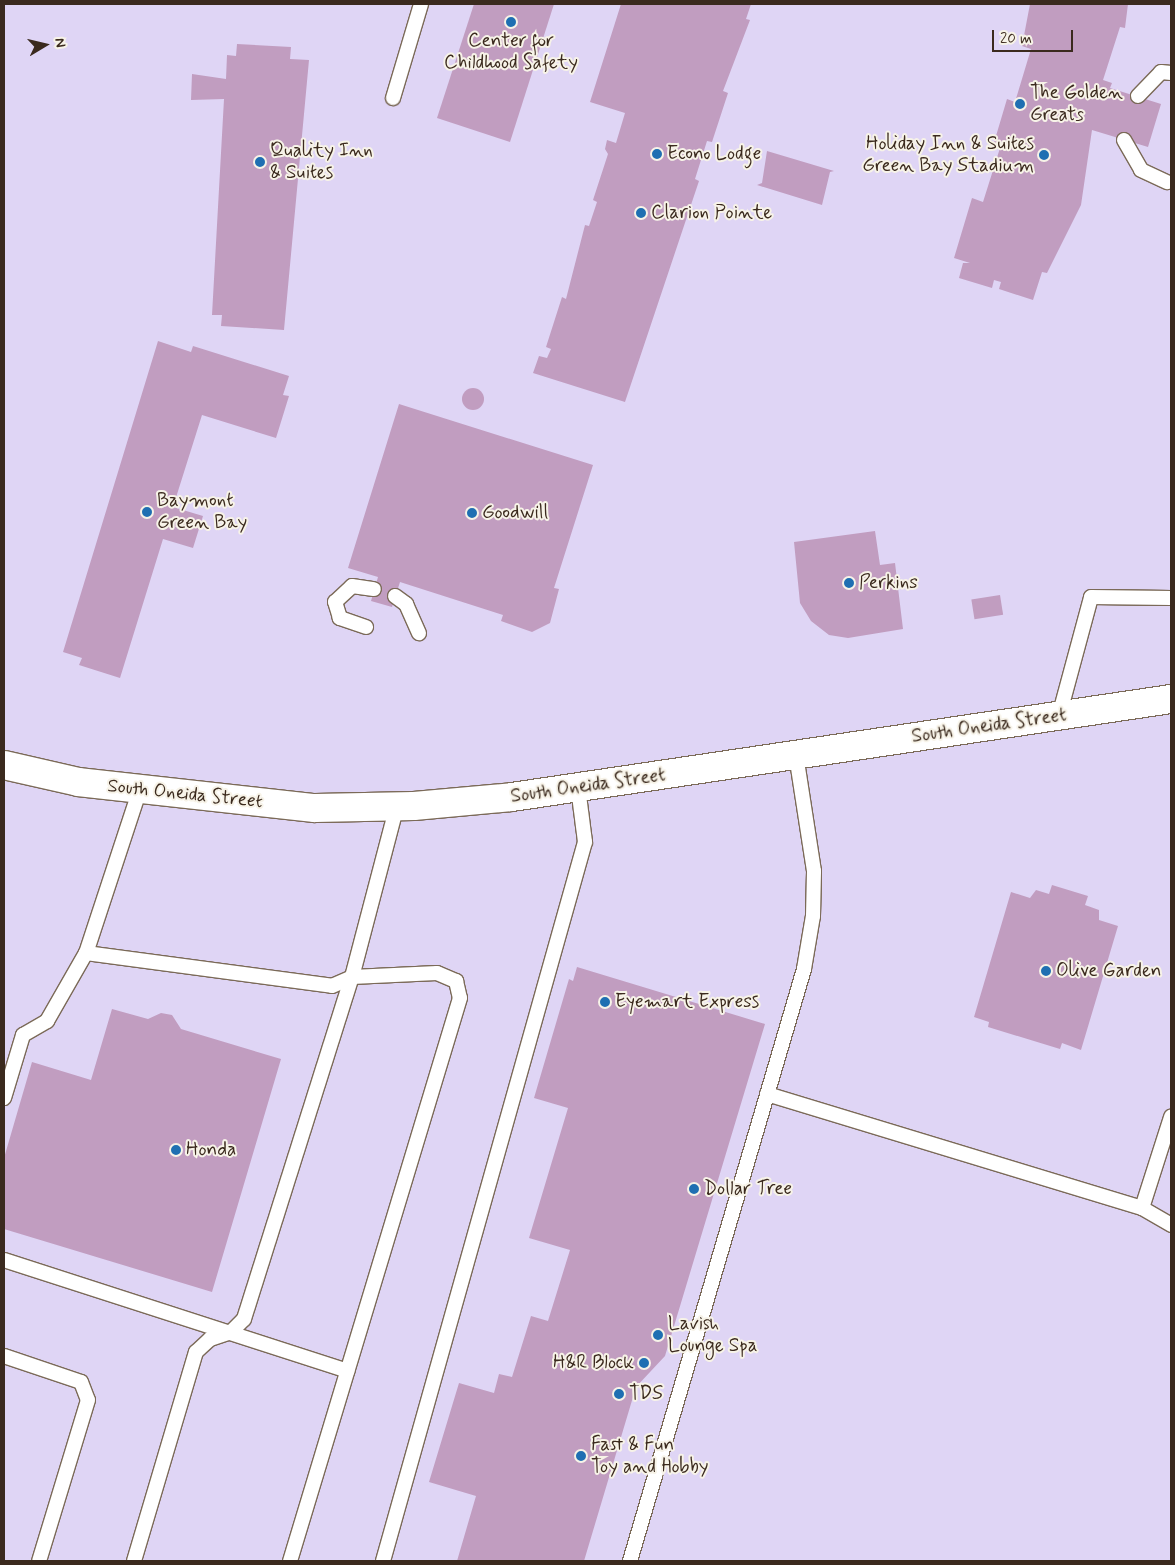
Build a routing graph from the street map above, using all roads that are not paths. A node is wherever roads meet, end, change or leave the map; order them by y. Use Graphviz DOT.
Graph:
graph roads {
  1 [pos="421,4"];
  2 [pos="1171,73"];
  3 [pos="1138,96"];
  4 [pos="393,98"];
  5 [pos="1124,140"];
  6 [pos="1167,182"];
  7 [pos="374,589"];
  8 [pos="395,596"];
  9 [pos="1171,598"];
  10 [pos="366,627"];
  11 [pos="418,633"];
  12 [pos="1171,699"];
  13 [pos="1059,716"];
  14 [pos="796,755"];
  15 [pos="4,765"];
  16 [pos="578,787"];
  17 [pos="140,789"];
  18 [pos="397,806"];
  19 [pos="86,953"];
  20 [pos="352,977"];
  21 [pos="767,1094"];
  22 [pos="4,1098"];
  23 [pos="1171,1117"];
  24 [pos="1142,1208"];
  25 [pos="1171,1224"];
  26 [pos="4,1260"];
  27 [pos="231,1332"];
  28 [pos="4,1356"];
  29 [pos="348,1371"];
  30 [pos="39,1561"];
  31 [pos="134,1561"];
  32 [pos="290,1561"];
  33 [pos="383,1561"];
  34 [pos="630,1561"];
  1 -- 4 [label="lane"];
  2 -- 3 [label="lane"];
  5 -- 6 [label="lane"];
  7 -- 10 [label="lane"];
  8 -- 11 [label="lane"];
  9 -- 13 [label="lane"];
  12 -- 13 [label="street, South Oneida Street"];
  13 -- 14 [label="street, South Oneida Street"];
  14 -- 16 [label="street, South Oneida Street"];
  14 -- 21 [label="lane"];
  15 -- 17 [label="street, South Oneida Street"];
  16 -- 18 [label="street, South Oneida Street"];
  16 -- 33 [label="lane"];
  17 -- 18 [label="street, South Oneida Street"];
  17 -- 19 [label="lane"];
  18 -- 20 [label="lane"];
  19 -- 20 [label="lane"];
  19 -- 22 [label="lane"];
  20 -- 27 [label="lane"];
  20 -- 29 [label="lane"];
  21 -- 24 [label="lane"];
  21 -- 34 [label="lane"];
  23 -- 24 [label="lane"];
  24 -- 25 [label="lane"];
  26 -- 27 [label="lane"];
  27 -- 29 [label="lane"];
  27 -- 31 [label="lane"];
  28 -- 30 [label="lane"];
  29 -- 32 [label="lane"];
}
